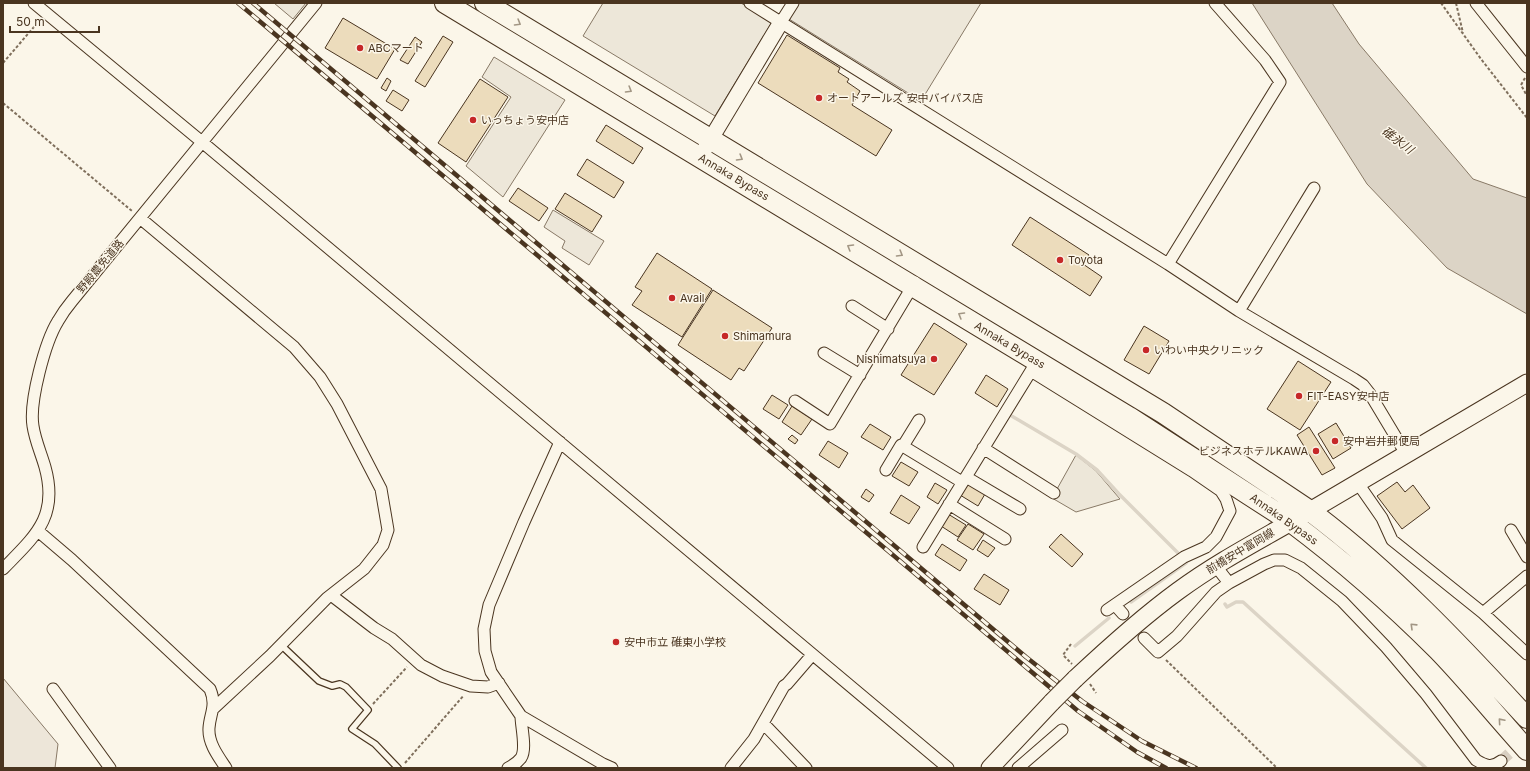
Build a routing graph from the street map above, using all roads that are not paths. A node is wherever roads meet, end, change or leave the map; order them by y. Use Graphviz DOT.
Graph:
graph roads {
  1 [pos="34,3"];
  2 [pos="316,3"];
  3 [pos="445,3"];
  4 [pos="485,3"];
  5 [pos="750,3"];
  6 [pos="793,3"];
  7 [pos="1214,3"];
  8 [pos="1476,3"];
  9 [pos="781,22"];
  10 [pos="1526,72"];
  11 [pos="710,139"];
  12 [pos="202,142"];
  13 [pos="700,157"];
  14 [pos="1314,188"];
  15 [pos="140,218"];
  16 [pos="1168,264"];
  17 [pos="923,268"];
  18 [pos="913,286"];
  19 [pos="852,306"];
  20 [pos="1239,311"];
  21 [pos="888,329"];
  22 [pos="1048,343"];
  23 [pos="824,353"];
  24 [pos="1034,366"];
  25 [pos="860,375"];
  26 [pos="1527,383"];
  27 [pos="795,401"];
  28 [pos="918,420"];
  29 [pos="560,442"];
  30 [pos="903,446"];
  31 [pos="984,448"];
  32 [pos="1406,454"];
  33 [pos="886,470"];
  34 [pos="1211,477"];
  35 [pos="964,479"];
  36 [pos="1357,482"];
  37 [pos="1054,493"];
  38 [pos="949,504"];
  39 [pos="1020,509"];
  40 [pos="1310,511"];
  41 [pos="1291,522"];
  42 [pos="1511,530"];
  43 [pos="38,531"];
  44 [pos="1005,539"];
  45 [pos="923,547"];
  46 [pos="1527,557"];
  47 [pos="1215,565"];
  48 [pos="3,569"];
  49 [pos="1527,576"];
  50 [pos="1229,583"];
  51 [pos="331,595"];
  52 [pos="1483,613"];
  53 [pos="1123,614"];
  54 [pos="1144,638"];
  55 [pos="281,645"];
  56 [pos="1527,654"];
  57 [pos="812,655"];
  58 [pos="499,683"];
  59 [pos="53,689"];
  60 [pos="214,708"];
  61 [pos="521,716"];
  62 [pos="1527,718"];
  63 [pos="764,723"];
  64 [pos="1062,730"];
  65 [pos="1521,743"];
  66 [pos="1527,754"];
  67 [pos="1501,761"];
  68 [pos="110,768"];
  69 [pos="226,768"];
  70 [pos="400,768"];
  71 [pos="508,768"];
  72 [pos="612,768"];
  73 [pos="731,768"];
  74 [pos="806,768"];
  75 [pos="948,768"];
  76 [pos="990,768"];
  77 [pos="1018,768"];
  1 -- 12 [label="street"];
  2 -- 12 [label="street, 野殿農免道路"];
  3 -- 13 [label="highway, Annaka Bypass"];
  4 -- 11 [label="highway, Annaka Bypass, one-way"];
  5 -- 9 [label="street"];
  6 -- 9 [label="street"];
  7 -- 16 [label="street"];
  8 -- 10 [label="street"];
  9 -- 11 [label="street"];
  9 -- 16 [label="street"];
  11 -- 13 [label="street"];
  11 -- 17 [label="highway, Annaka Bypass, one-way"];
  12 -- 15 [label="street, 野殿農免道路"];
  12 -- 29 [label="street"];
  18 -- 13 [label="highway, Annaka Bypass, one-way"];
  14 -- 20 [label="street"];
  15 -- 43 [label="street, 野殿農免道路"];
  15 -- 51 [label="street"];
  16 -- 20 [label="street"];
  17 -- 18 [label="street"];
  17 -- 22 [label="highway, Annaka Bypass"];
  18 -- 21 [label="street"];
  24 -- 18 [label="highway, Annaka Bypass, one-way"];
  19 -- 21 [label="street"];
  20 -- 32 [label="street"];
  21 -- 25 [label="street"];
  22 -- 24 [label="street"];
  22 -- 40 [label="highway, Annaka Bypass"];
  23 -- 25 [label="street"];
  24 -- 31 [label="street"];
  24 -- 34 [label="highway, Annaka Bypass"];
  25 -- 27 [label="street"];
  26 -- 32 [label="main road, 前橋安中富岡線"];
  28 -- 30 [label="street"];
  29 -- 57 [label="street"];
  29 -- 58 [label="street"];
  30 -- 33 [label="street"];
  30 -- 35 [label="street"];
  31 -- 35 [label="street"];
  31 -- 37 [label="street"];
  32 -- 36 [label="main road, 前橋安中富岡線"];
  34 -- 41 [label="highway, Annaka Bypass"];
  34 -- 53 [label="street"];
  35 -- 38 [label="street"];
  35 -- 39 [label="street"];
  36 -- 40 [label="main road, 前橋安中富岡線"];
  36 -- 52 [label="street"];
  38 -- 44 [label="street"];
  38 -- 45 [label="street"];
  40 -- 41 [label="main road, 前橋安中富岡線"];
  40 -- 62 [label="highway, Annaka Bypass"];
  41 -- 47 [label="main road, 前橋安中富岡線"];
  65 -- 41 [label="highway, Annaka Bypass, one-way"];
  42 -- 46 [label="street"];
  43 -- 48 [label="street, 野殿農免道路"];
  43 -- 60 [label="street"];
  47 -- 50 [label="street"];
  47 -- 76 [label="main road, 前橋安中富岡線, bridge"];
  49 -- 52 [label="street"];
  50 -- 54 [label="street"];
  50 -- 67 [label="street"];
  51 -- 55 [label="street"];
  51 -- 58 [label="street"];
  52 -- 56 [label="street"];
  55 -- 60 [label="street"];
  55 -- 70 [label="lane"];
  57 -- 63 [label="street"];
  57 -- 75 [label="street"];
  58 -- 61 [label="street"];
  59 -- 68 [label="street"];
  60 -- 69 [label="street"];
  61 -- 71 [label="street"];
  61 -- 72 [label="street"];
  63 -- 73 [label="street"];
  63 -- 74 [label="street"];
  64 -- 77 [label="street"];
  65 -- 66 [label="highway, Annaka Bypass"];
}
